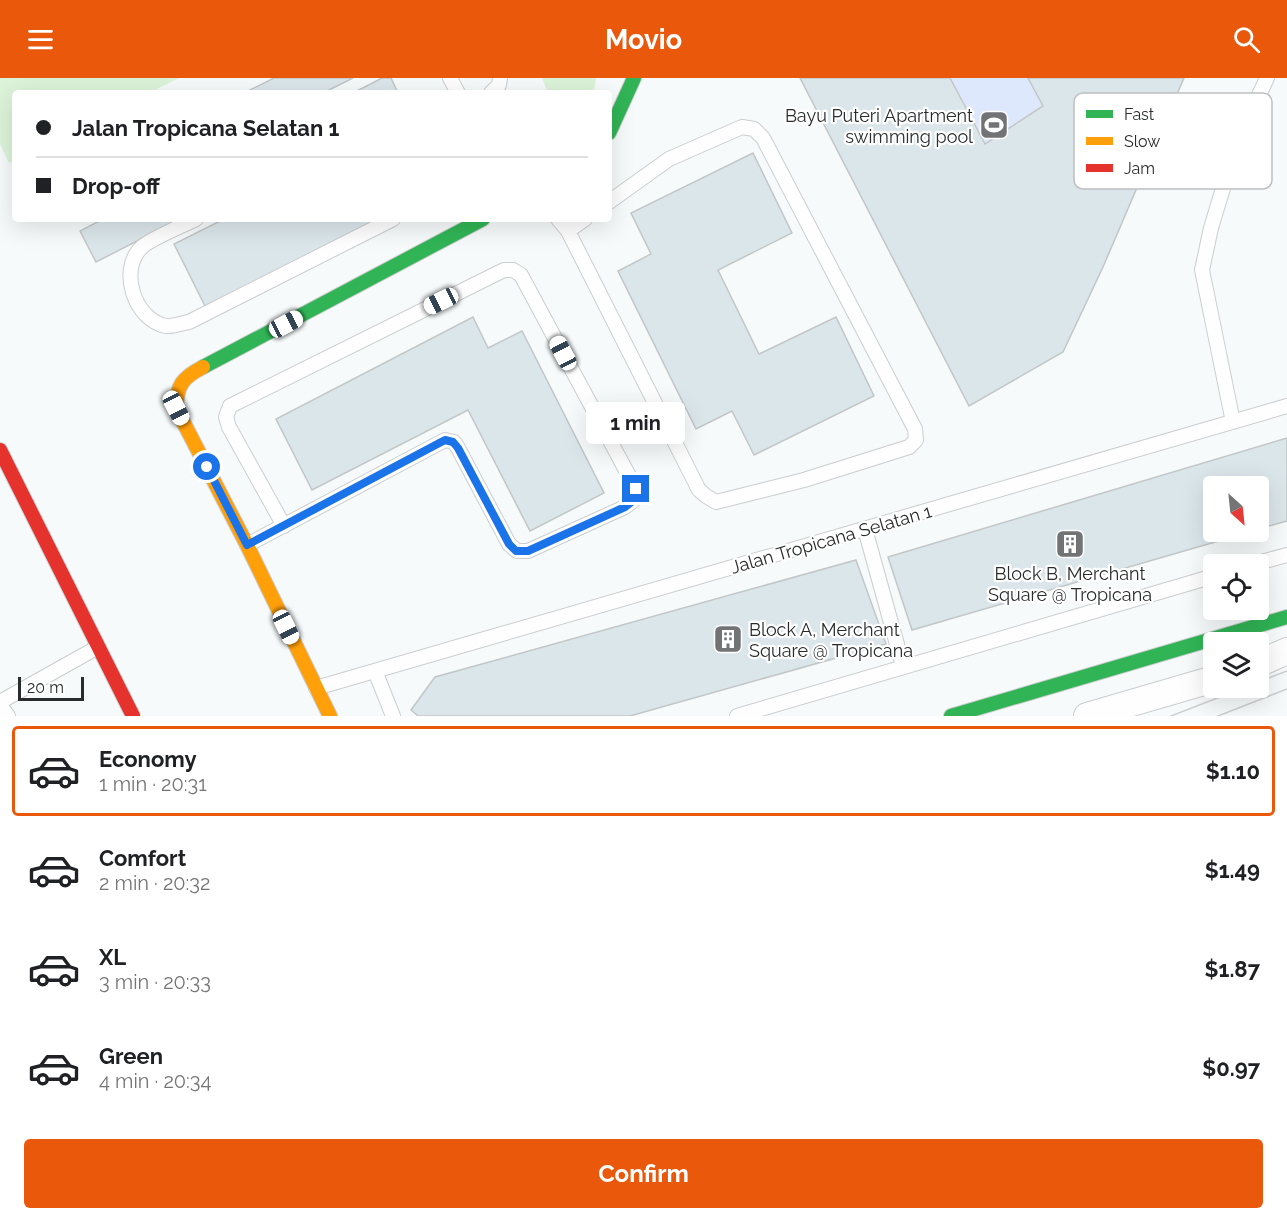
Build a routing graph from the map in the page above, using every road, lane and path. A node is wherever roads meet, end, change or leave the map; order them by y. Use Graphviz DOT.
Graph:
graph roads {
  1 [pos="634,78"];
  2 [pos="1267,78"];
  3 [pos="1260,93"];
  4 [pos="612,126"];
  5 [pos="1223,189"];
  6 [pos="612,200"];
  7 [pos="190,222"];
  8 [pos="387,222"];
  9 [pos="477,222"];
  10 [pos="560,222"];
  11 [pos="581,222"];
  12 [pos="568,231"];
  13 [pos="1287,406"];
  14 [pos="1233,422"];
  15 [pos="0,450"];
  16 [pos="284,526"];
  17 [pos="865,529"];
  18 [pos="247,545"];
  19 [pos="1287,555"];
  20 [pos="1269,560"];
  21 [pos="1203,579"];
  22 [pos="1287,617"];
  23 [pos="99,647"];
  24 [pos="1287,651"];
  25 [pos="1269,659"];
  26 [pos="903,666"];
  27 [pos="375,671"];
  28 [pos="1203,682"];
  29 [pos="316,688"];
  30 [pos="0,704"];
  31 [pos="8,716"];
  32 [pos="133,716"];
  33 [pos="330,716"];
  34 [pos="393,716"];
  35 [pos="737,716"];
  36 [pos="951,716"];
  37 [pos="1087,716"];
  1 -- 4 [label="street"];
  2 -- 3 [label="lane"];
  5 -- 14 [label="lane"];
  6 -- 12 [label="lane"];
  7 -- 8 [label="lane"];
  9 -- 18 [label="street"];
  10 -- 12 [label="lane"];
  11 -- 12 [label="lane"];
  13 -- 14 [label="lane, Jalan Tropicana Selatan 1"];
  14 -- 17 [label="lane, Jalan Tropicana Selatan 1"];
  15 -- 23 [label="street"];
  16 -- 16 [label="lane"];
  16 -- 18 [label="lane"];
  17 -- 26 [label="lane"];
  17 -- 27 [label="lane, Jalan Tropicana Selatan 1"];
  18 -- 29 [label="street"];
  19 -- 20 [label="lane"];
  21 -- 26 [label="lane"];
  22 -- 36 [label="street"];
  23 -- 30 [label="lane"];
  23 -- 32 [label="street"];
  24 -- 25 [label="street"];
  26 -- 35 [label="lane"];
  27 -- 29 [label="lane, Jalan Tropicana Selatan 1"];
  27 -- 34 [label="lane"];
  28 -- 37 [label="street"];
  29 -- 33 [label="street"];
  30 -- 31 [label="lane"];
}
